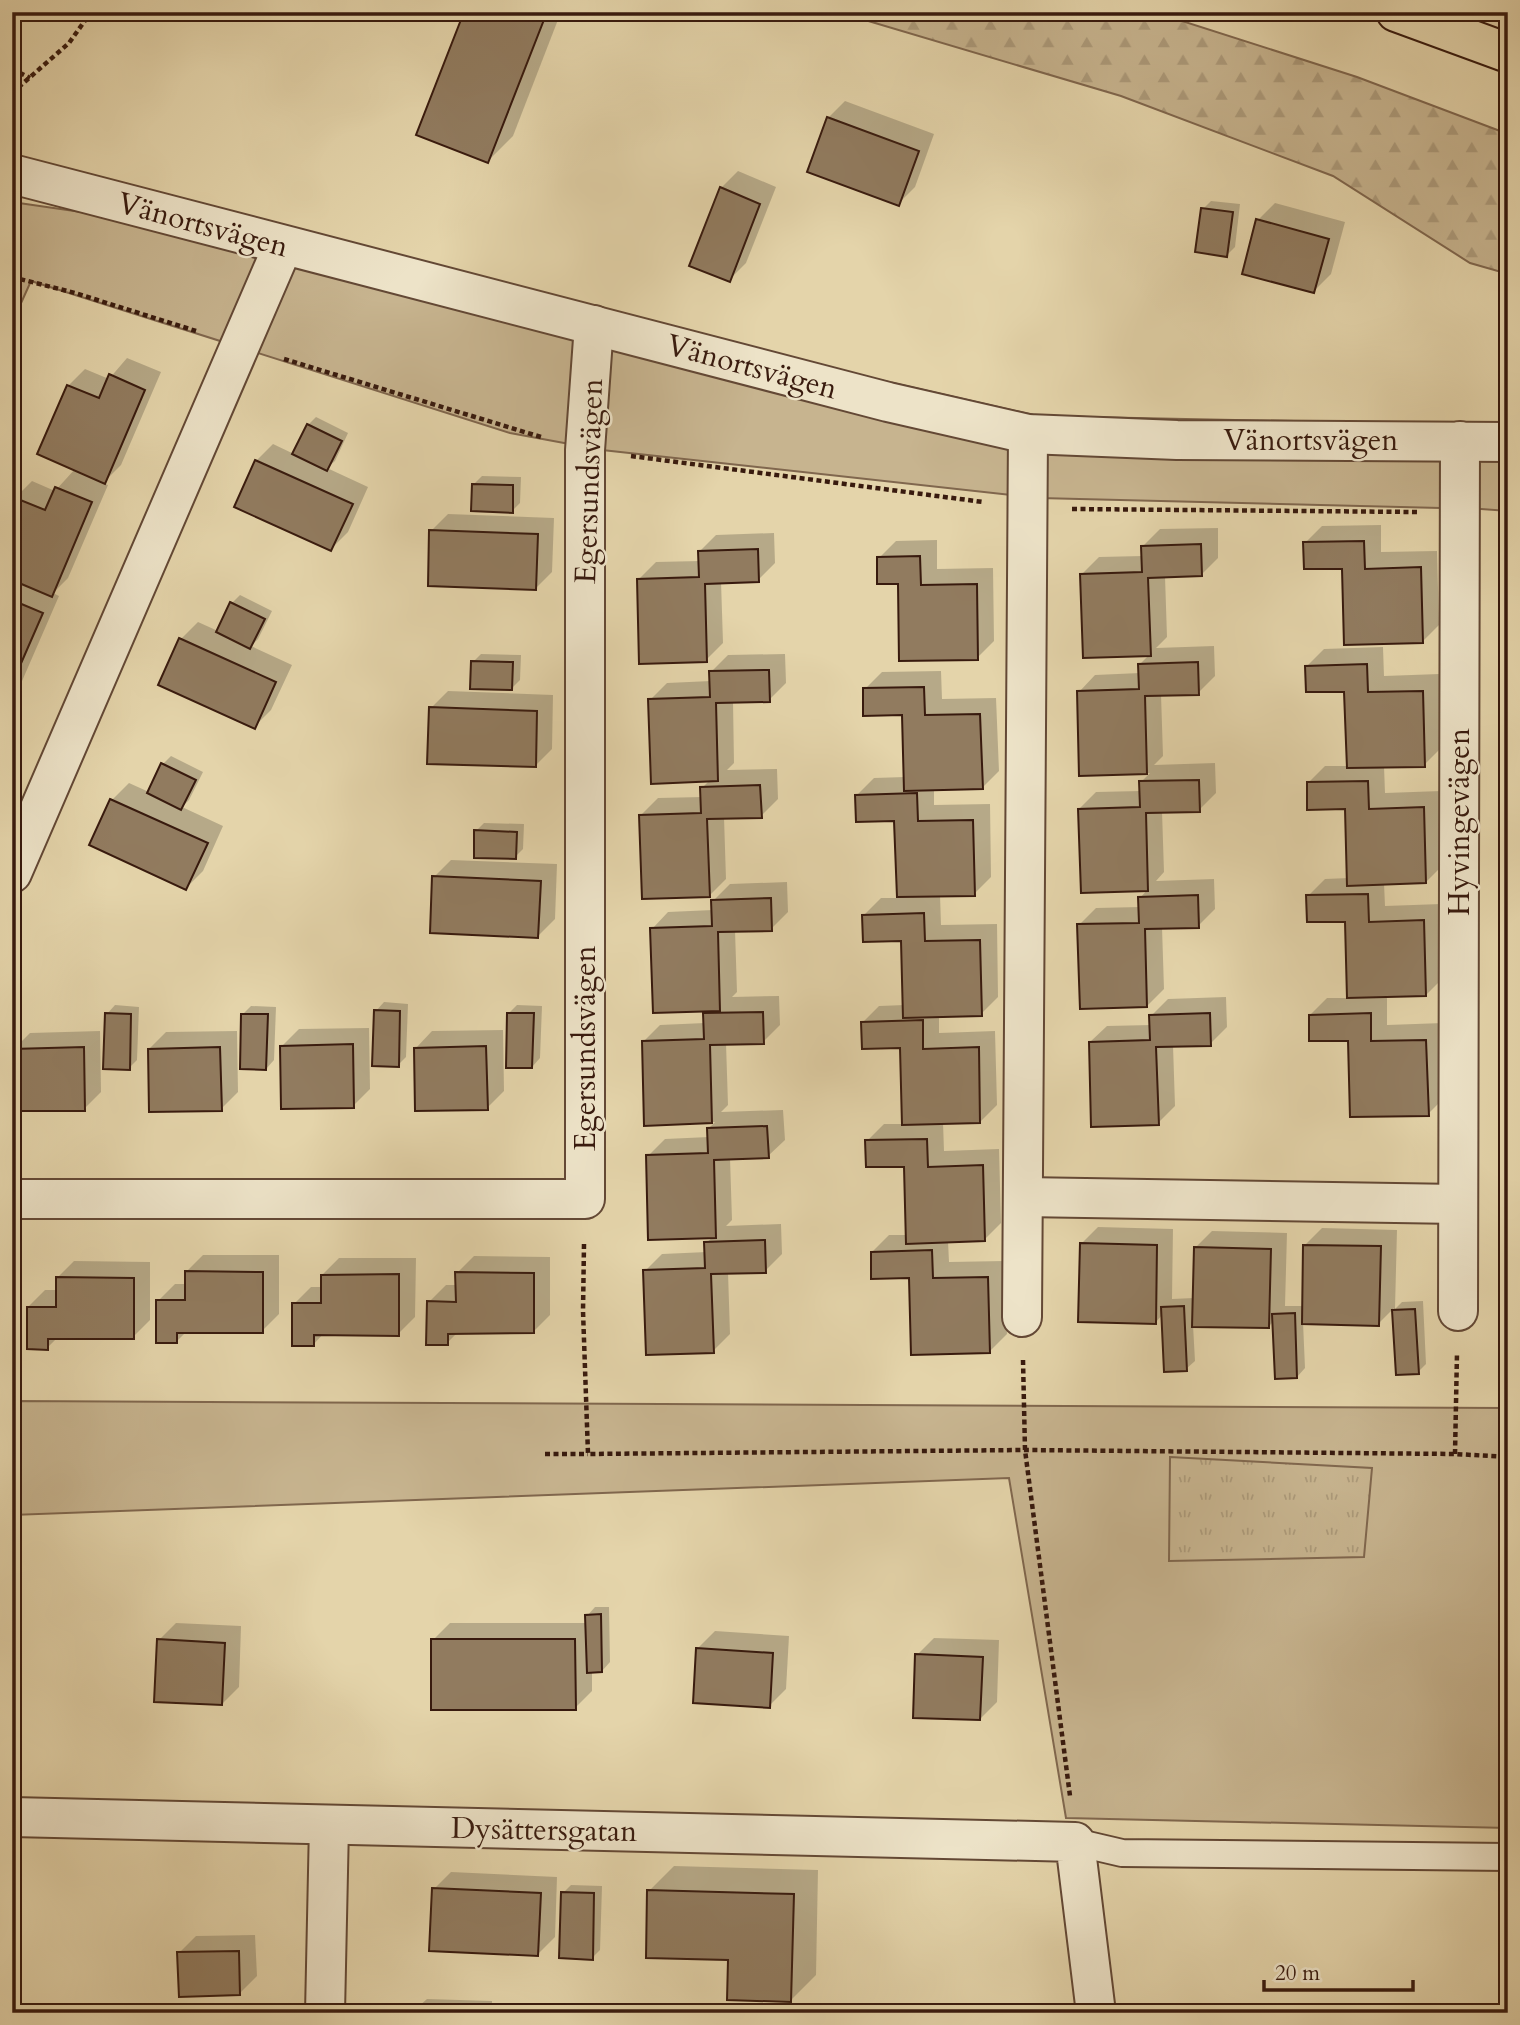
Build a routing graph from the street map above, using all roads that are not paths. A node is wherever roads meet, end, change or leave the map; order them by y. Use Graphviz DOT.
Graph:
graph roads {
  1 [pos="1396,12"];
  2 [pos="1508,53"];
  3 [pos="12,174"];
  4 [pos="283,246"];
  5 [pos="594,325"];
  6 [pos="1028,434"];
  7 [pos="1460,441"];
  8 [pos="1508,442"];
  9 [pos="12,873"];
  10 [pos="1023,1197"];
  11 [pos="12,1199"];
  12 [pos="1458,1204"];
  13 [pos="1458,1311"];
  14 [pos="1021,1317"];
  15 [pos="12,1817"];
  16 [pos="329,1825"];
  17 [pos="1075,1842"];
  18 [pos="1508,1857"];
  19 [pos="325,2013"];
  20 [pos="1096,2013"];
  1 -- 2 [label="main road"];
  3 -- 4 [label="street, Vänortsvägen"];
  4 -- 5 [label="street, Vänortsvägen"];
  4 -- 9 [label="street"];
  5 -- 6 [label="street, Vänortsvägen"];
  5 -- 11 [label="street, Egersundsvägen"];
  6 -- 7 [label="street, Vänortsvägen"];
  6 -- 10 [label="street"];
  7 -- 8 [label="street, Vänortsvägen"];
  7 -- 12 [label="street, Hyvingevägen"];
  10 -- 12 [label="street"];
  10 -- 14 [label="street"];
  12 -- 13 [label="street, Hyvingevägen"];
  15 -- 16 [label="street, Dysättersgatan"];
  16 -- 17 [label="street, Dysättersgatan"];
  16 -- 19 [label="street"];
  17 -- 18 [label="lane"];
  17 -- 20 [label="street"];
}
